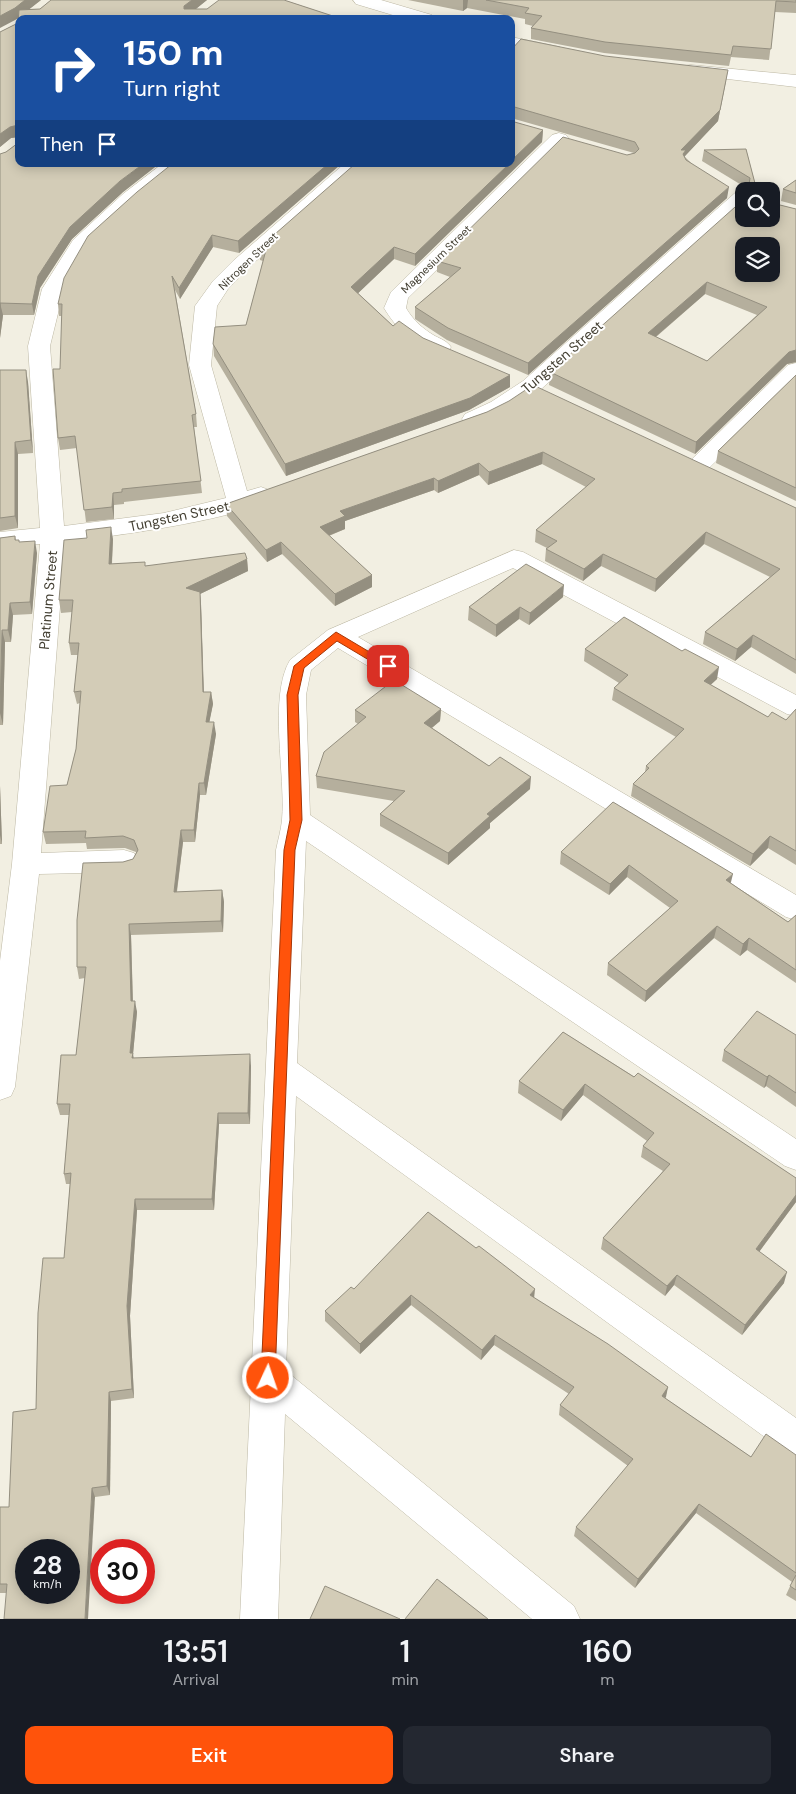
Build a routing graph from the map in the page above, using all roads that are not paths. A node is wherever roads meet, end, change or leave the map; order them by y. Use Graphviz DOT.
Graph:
graph roads {
  1 [pos="369,2"];
  2 [pos="360,15"];
  3 [pos="413,15"];
  4 [pos="515,43"];
  5 [pos="567,53"];
  6 [pos="670,67"];
  7 [pos="796,81"];
  8 [pos="558,139"];
  9 [pos="170,167"];
  10 [pos="352,167"];
  11 [pos="735,196"];
  12 [pos="459,355"];
  13 [pos="796,370"];
  14 [pos="504,375"];
  15 [pos="540,391"];
  16 [pos="453,428"];
  17 [pos="698,466"];
  18 [pos="285,487"];
  19 [pos="239,503"];
  20 [pos="53,535"];
  21 [pos="0,540"];
  22 [pos="336,636"];
  23 [pos="796,707"];
  24 [pos="296,820"];
  25 [pos="124,861"];
  26 [pos="26,864"];
  27 [pos="796,909"];
  28 [pos="282,1069"];
  29 [pos="0,1088"];
  30 [pos="796,1156"];
  31 [pos="268,1378"];
  32 [pos="796,1439"];
  33 [pos="259,1619"];
  34 [pos="561,1619"];
  1 -- 2 [label="street"];
  1 -- 3 [label="street"];
  4 -- 5 [label="street"];
  6 -- 7 [label="street"];
  8 -- 12 [label="street, Magnesium Street"];
  9 -- 20 [label="street, Platinum Street"];
  10 -- 19 [label="street, Nitrogen Street"];
  11 -- 15 [label="street, Tungsten Street"];
  13 -- 17 [label="street"];
  14 -- 15 [label="street"];
  15 -- 16 [label="street, Tungsten Street"];
  18 -- 19 [label="street, Tungsten Street"];
  19 -- 20 [label="street, Tungsten Street"];
  20 -- 21 [label="street, Tungsten Street"];
  20 -- 26 [label="street, Platinum Street"];
  22 -- 23 [label="street"];
  22 -- 24 [label="street"];
  22 -- 27 [label="street"];
  24 -- 28 [label="street"];
  24 -- 30 [label="street"];
  25 -- 26 [label="street"];
  26 -- 29 [label="street, Platinum Street"];
  28 -- 31 [label="street"];
  28 -- 32 [label="street"];
  31 -- 33 [label="street"];
  31 -- 34 [label="street"];
}
